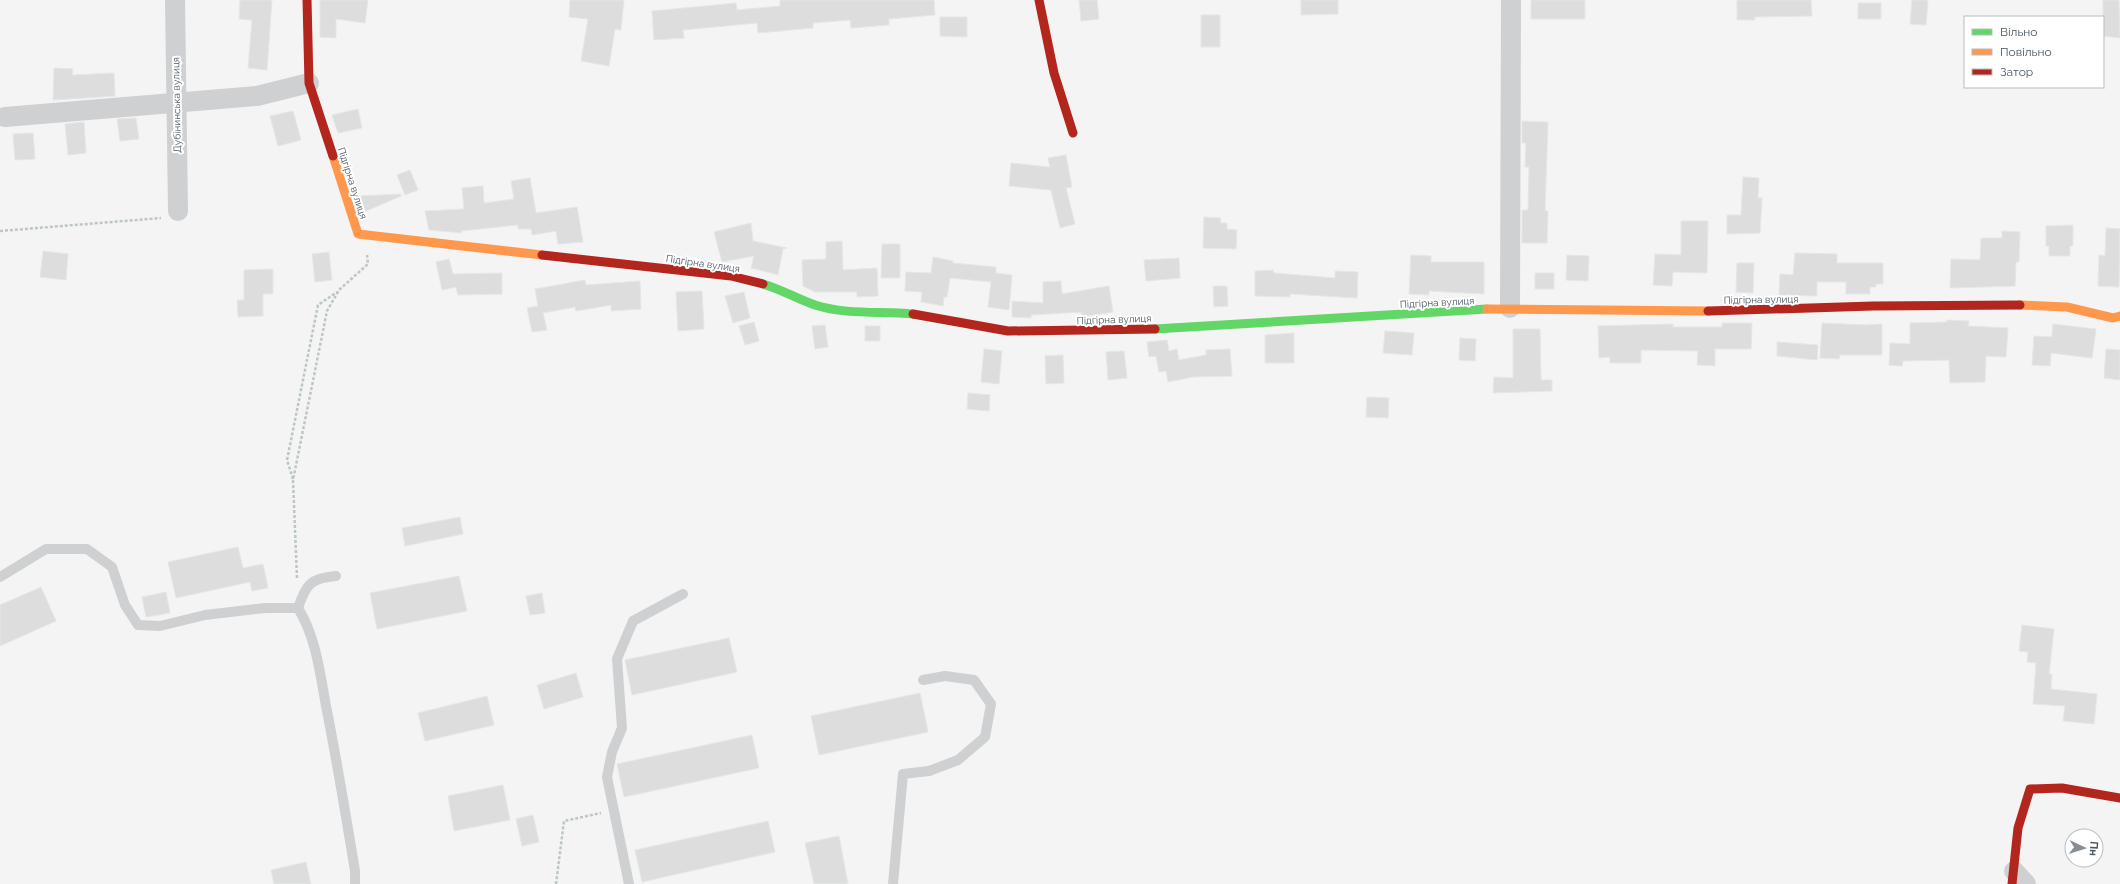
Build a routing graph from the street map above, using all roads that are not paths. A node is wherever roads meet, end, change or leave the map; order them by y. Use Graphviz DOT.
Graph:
graph roads {
  1 [pos="175,0"];
  2 [pos="307,0"];
  3 [pos="1039,0"];
  4 [pos="1511,0"];
  5 [pos="309,83"];
  6 [pos="176,104"];
  7 [pos="5,117"];
  8 [pos="1073,133"];
  9 [pos="178,210"];
  10 [pos="1510,308"];
  11 [pos="2120,316"];
  12 [pos="336,576"];
  13 [pos="0,577"];
  14 [pos="684,594"];
  15 [pos="298,608"];
  16 [pos="922,680"];
  17 [pos="2120,798"];
  18 [pos="2017,880"];
  19 [pos="355,884"];
  20 [pos="629,884"];
  21 [pos="893,884"];
  1 -- 6 [label="street, Дубінинська вулиця"];
  2 -- 5 [label="street, Підгірна вулиця"];
  3 -- 8 [label="street"];
  4 -- 10 [label="street"];
  5 -- 6 [label="street"];
  5 -- 10 [label="street, Підгірна вулиця"];
  6 -- 7 [label="street"];
  6 -- 9 [label="street, Дубінинська вулиця"];
  10 -- 11 [label="street, Підгірна вулиця"];
  12 -- 15 [label="lane"];
  13 -- 15 [label="lane"];
  14 -- 20 [label="lane"];
  15 -- 19 [label="lane"];
  16 -- 21 [label="lane"];
  17 -- 18 [label="street"];
}
